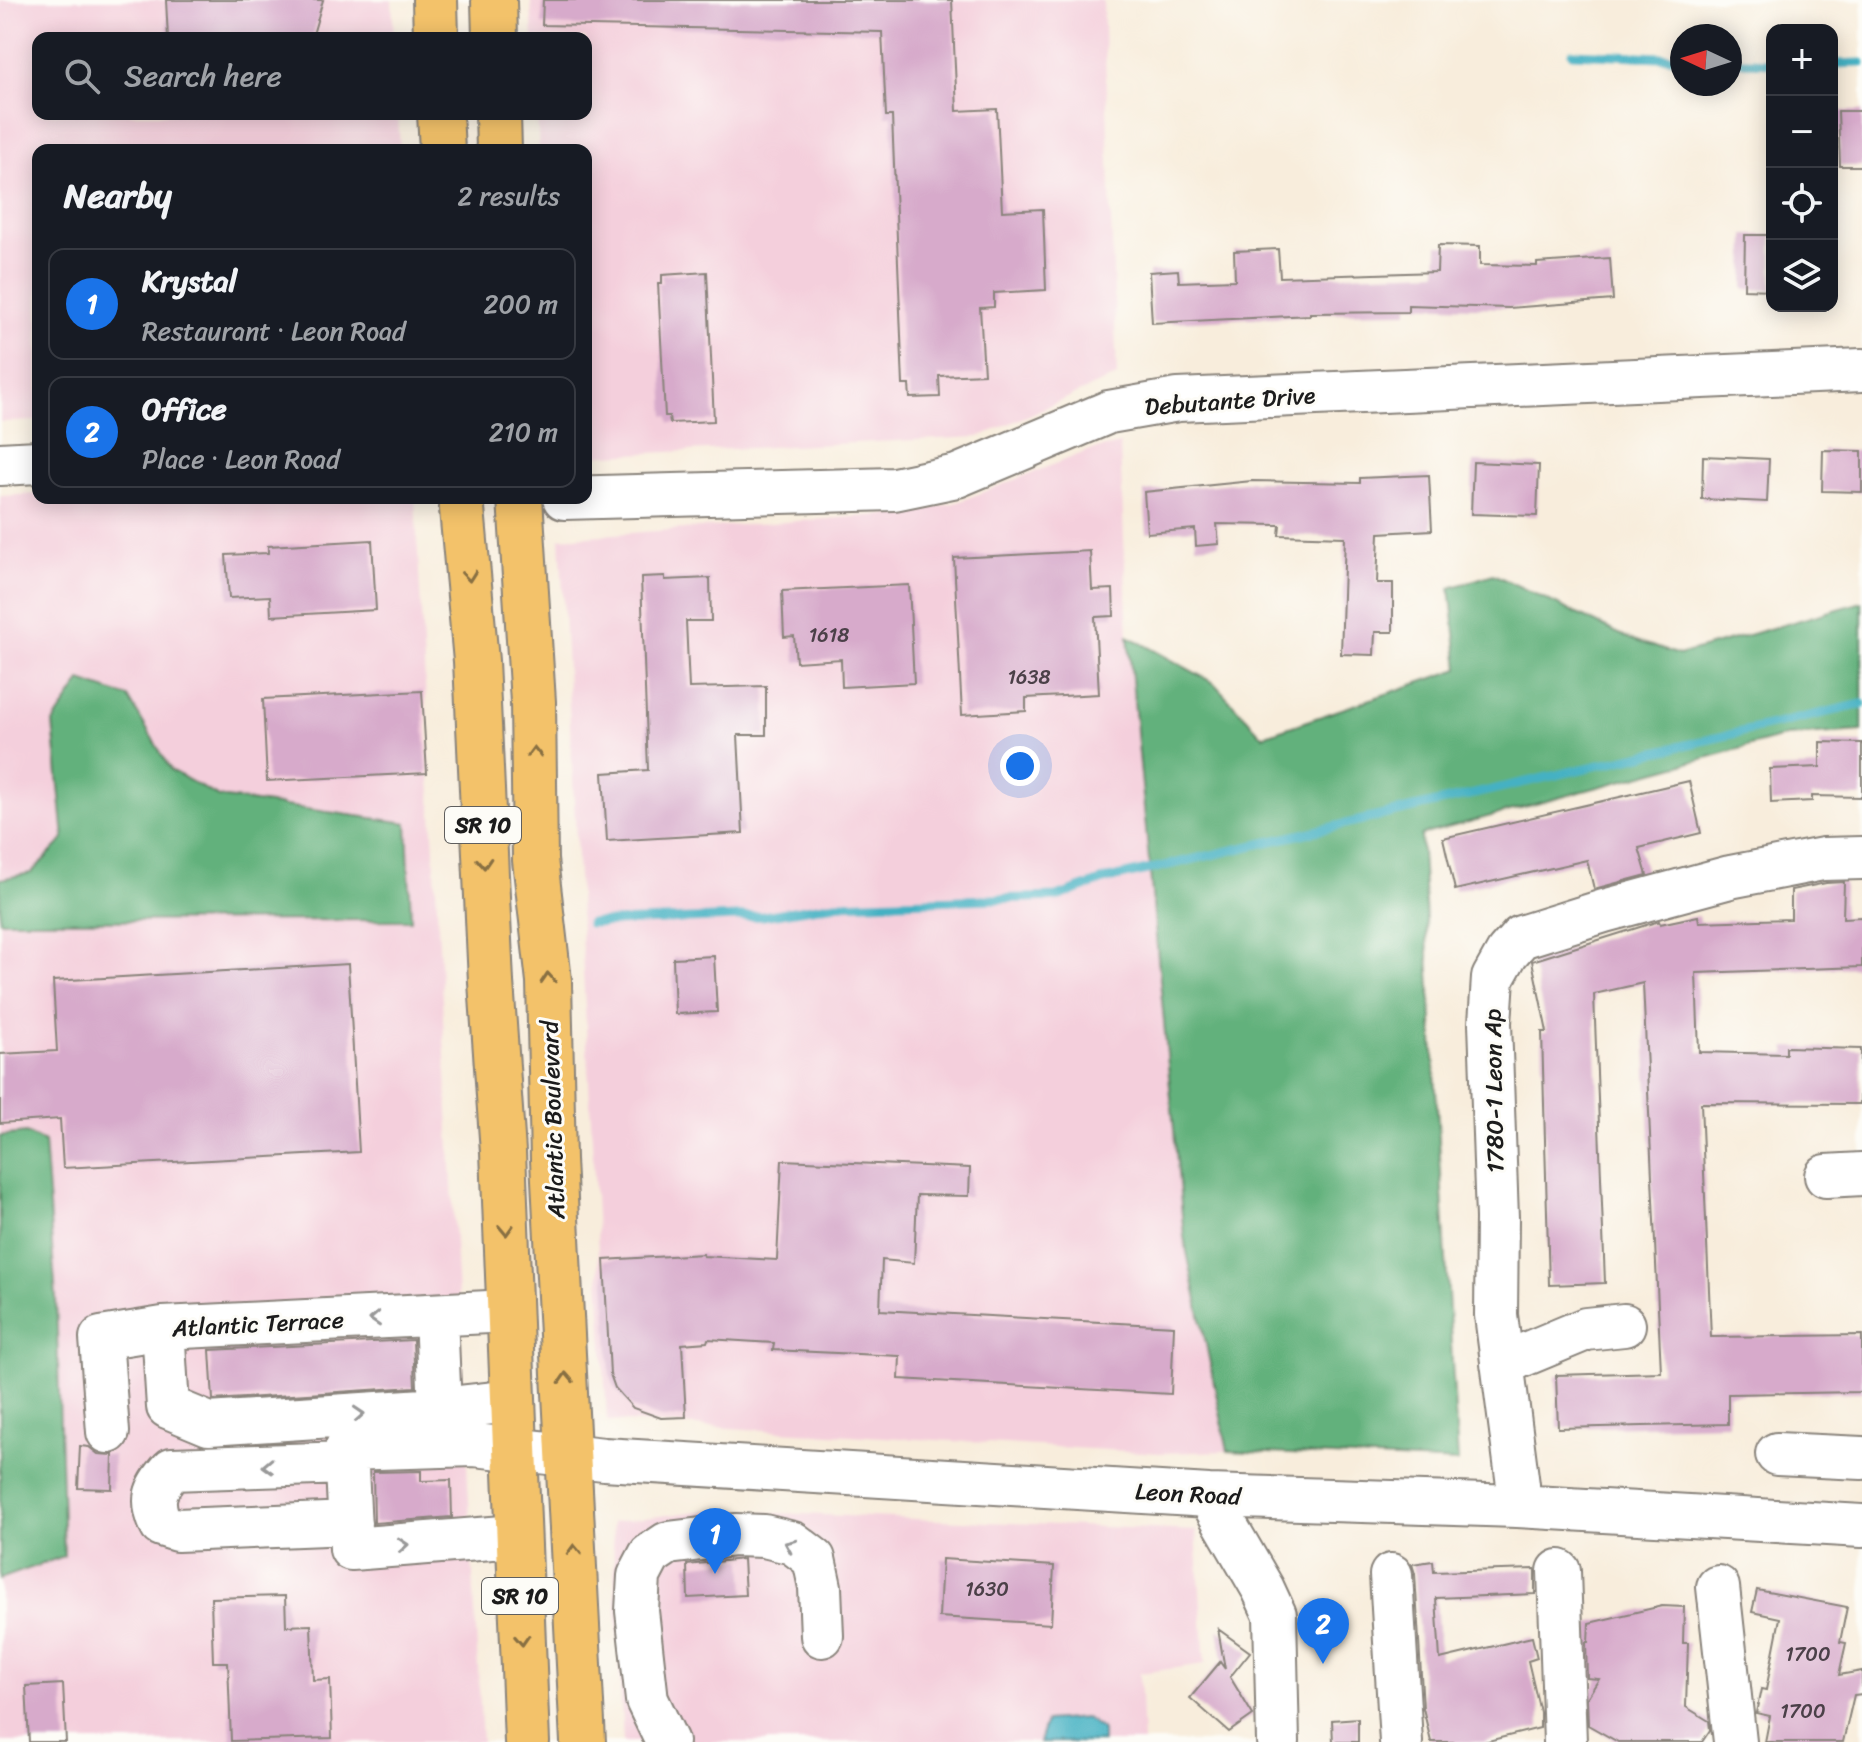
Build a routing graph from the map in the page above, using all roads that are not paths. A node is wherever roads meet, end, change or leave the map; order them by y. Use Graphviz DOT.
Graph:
graph roads {
  1 [pos="435,0"];
  2 [pos="494,0"];
  3 [pos="436,32"];
  4 [pos="495,32"];
  5 [pos="440,120"];
  6 [pos="498,120"];
  7 [pos="442,144"];
  8 [pos="499,144"];
  9 [pos="1862,370"];
  10 [pos="32,462"];
  11 [pos="0,464"];
  12 [pos="592,497"];
  13 [pos="462,504"];
  14 [pos="520,504"];
  15 [pos="1862,858"];
  16 [pos="509,1311"];
  17 [pos="436,1316"];
  18 [pos="1624,1325"];
  19 [pos="163,1328"];
  20 [pos="1502,1364"];
  21 [pos="512,1401"];
  22 [pos="168,1407"];
  23 [pos="440,1409"];
  24 [pos="108,1432"];
  25 [pos="514,1450"];
  26 [pos="1777,1454"];
  27 [pos="571,1456"];
  28 [pos="1862,1458"];
  29 [pos="346,1463"];
  30 [pos="172,1469"];
  31 [pos="1209,1496"];
  32 [pos="1517,1506"];
  33 [pos="350,1523"];
  34 [pos="1862,1526"];
  35 [pos="517,1536"];
  36 [pos="1559,1571"];
  37 [pos="1391,1575"];
  38 [pos="1718,1587"];
  39 [pos="822,1636"];
  40 [pos="527,1742"];
  41 [pos="583,1742"];
  42 [pos="667,1742"];
  43 [pos="1278,1742"];
  44 [pos="1401,1742"];
  45 [pos="1565,1742"];
  46 [pos="1735,1742"];
  1 -- 3 [label="highway"];
  2 -- 4 [label="highway"];
  5 -- 7 [label="highway"];
  6 -- 8 [label="highway"];
  9 -- 12 [label="street, Debutante Drive"];
  10 -- 11 [label="street"];
  13 -- 16 [label="highway, SR 10, one-way"];
  27 -- 14 [label="highway, Atlantic Boulevard / SR 10, one-way"];
  15 -- 20 [label="street, 1780-1 Leon Ap"];
  16 -- 17 [label="street, Atlantic Terrace"];
  16 -- 21 [label="highway, SR 10"];
  17 -- 19 [label="street, Atlantic Terrace, one-way"];
  17 -- 23 [label="street"];
  18 -- 20 [label="street"];
  19 -- 22 [label="street"];
  19 -- 24 [label="street, Atlantic Terrace"];
  20 -- 32 [label="street, 1780-1 Leon Ap"];
  21 -- 23 [label="street"];
  21 -- 25 [label="highway, SR 10"];
  22 -- 23 [label="street, one-way"];
  22 -- 30 [label="street"];
  25 -- 27 [label="street, Leon Road"];
  25 -- 29 [label="street, Leon Road"];
  25 -- 35 [label="highway, SR 10"];
  26 -- 28 [label="street"];
  27 -- 31 [label="street, Leon Road"];
  41 -- 27 [label="highway, Atlantic Boulevard / SR 10, one-way"];
  29 -- 30 [label="street, one-way"];
  29 -- 33 [label="street"];
  30 -- 33 [label="street"];
  31 -- 32 [label="street, Leon Road"];
  31 -- 43 [label="street"];
  32 -- 34 [label="street, Leon Road"];
  33 -- 35 [label="street, one-way"];
  35 -- 40 [label="highway, SR 10, one-way"];
  36 -- 45 [label="street"];
  37 -- 44 [label="street"];
  38 -- 46 [label="street"];
  39 -- 42 [label="street, one-way"];
}
